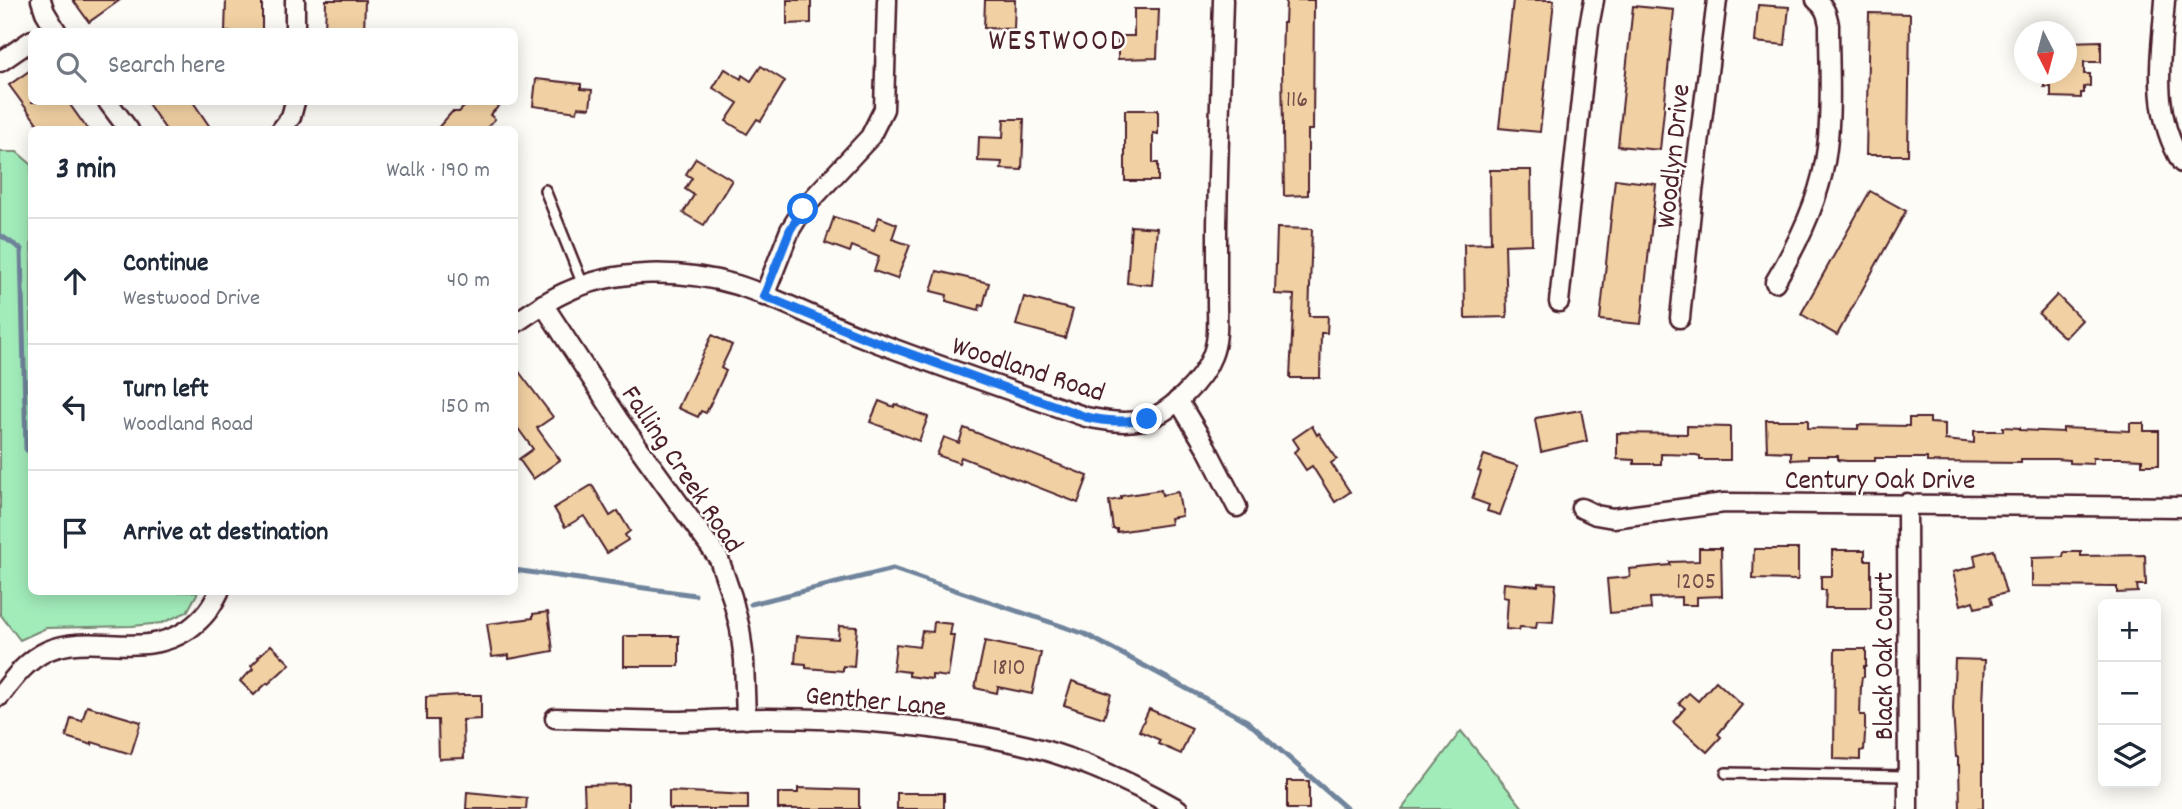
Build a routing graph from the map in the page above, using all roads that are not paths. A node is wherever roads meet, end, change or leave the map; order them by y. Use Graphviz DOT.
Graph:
graph roads {
  1 [pos="41,0"];
  2 [pos="296,0"];
  3 [pos="887,0"];
  4 [pos="1223,0"];
  5 [pos="1594,0"];
  6 [pos="1717,0"];
  7 [pos="1816,0"];
  8 [pos="2165,0"];
  9 [pos="51,28"];
  10 [pos="295,28"];
  11 [pos="28,43"];
  12 [pos="0,62"];
  13 [pos="110,105"];
  14 [pos="294,105"];
  15 [pos="126,126"];
  16 [pos="284,126"];
  17 [pos="2182,163"];
  18 [pos="545,190"];
  19 [pos="1775,282"];
  20 [pos="583,285"];
  21 [pos="764,296"];
  22 [pos="1559,302"];
  23 [pos="542,304"];
  24 [pos="1680,318"];
  25 [pos="518,321"];
  26 [pos="1178,400"];
  27 [pos="1907,503"];
  28 [pos="1237,507"];
  29 [pos="2182,507"];
  30 [pos="1581,508"];
  31 [pos="218,595"];
  32 [pos="0,696"];
  33 [pos="555,718"];
  34 [pos="746,719"];
  35 [pos="1726,773"];
  36 [pos="1908,776"];
  37 [pos="1178,809"];
  38 [pos="1908,809"];
  1 -- 9 [label="street"];
  2 -- 10 [label="street"];
  3 -- 21 [label="street"];
  4 -- 26 [label="street, Woodland Road"];
  5 -- 22 [label="street"];
  6 -- 24 [label="street, Woodlyn Drive"];
  7 -- 19 [label="street"];
  8 -- 17 [label="street"];
  11 -- 12 [label="street"];
  13 -- 15 [label="street"];
  14 -- 16 [label="street"];
  18 -- 20 [label="lane"];
  20 -- 21 [label="street, Woodland Road"];
  20 -- 23 [label="street, Woodland Road"];
  21 -- 26 [label="street, Woodland Road"];
  23 -- 25 [label="street, Woodland Road"];
  23 -- 34 [label="street, Falling Creek Road"];
  26 -- 28 [label="street"];
  27 -- 29 [label="street, Century Oak Drive"];
  27 -- 30 [label="street, Century Oak Drive"];
  27 -- 36 [label="street, Black Oak Court"];
  31 -- 32 [label="street"];
  33 -- 34 [label="street, Genther Lane"];
  34 -- 37 [label="street, Genther Lane"];
  35 -- 36 [label="lane"];
  36 -- 38 [label="street, Black Oak Court"];
}
